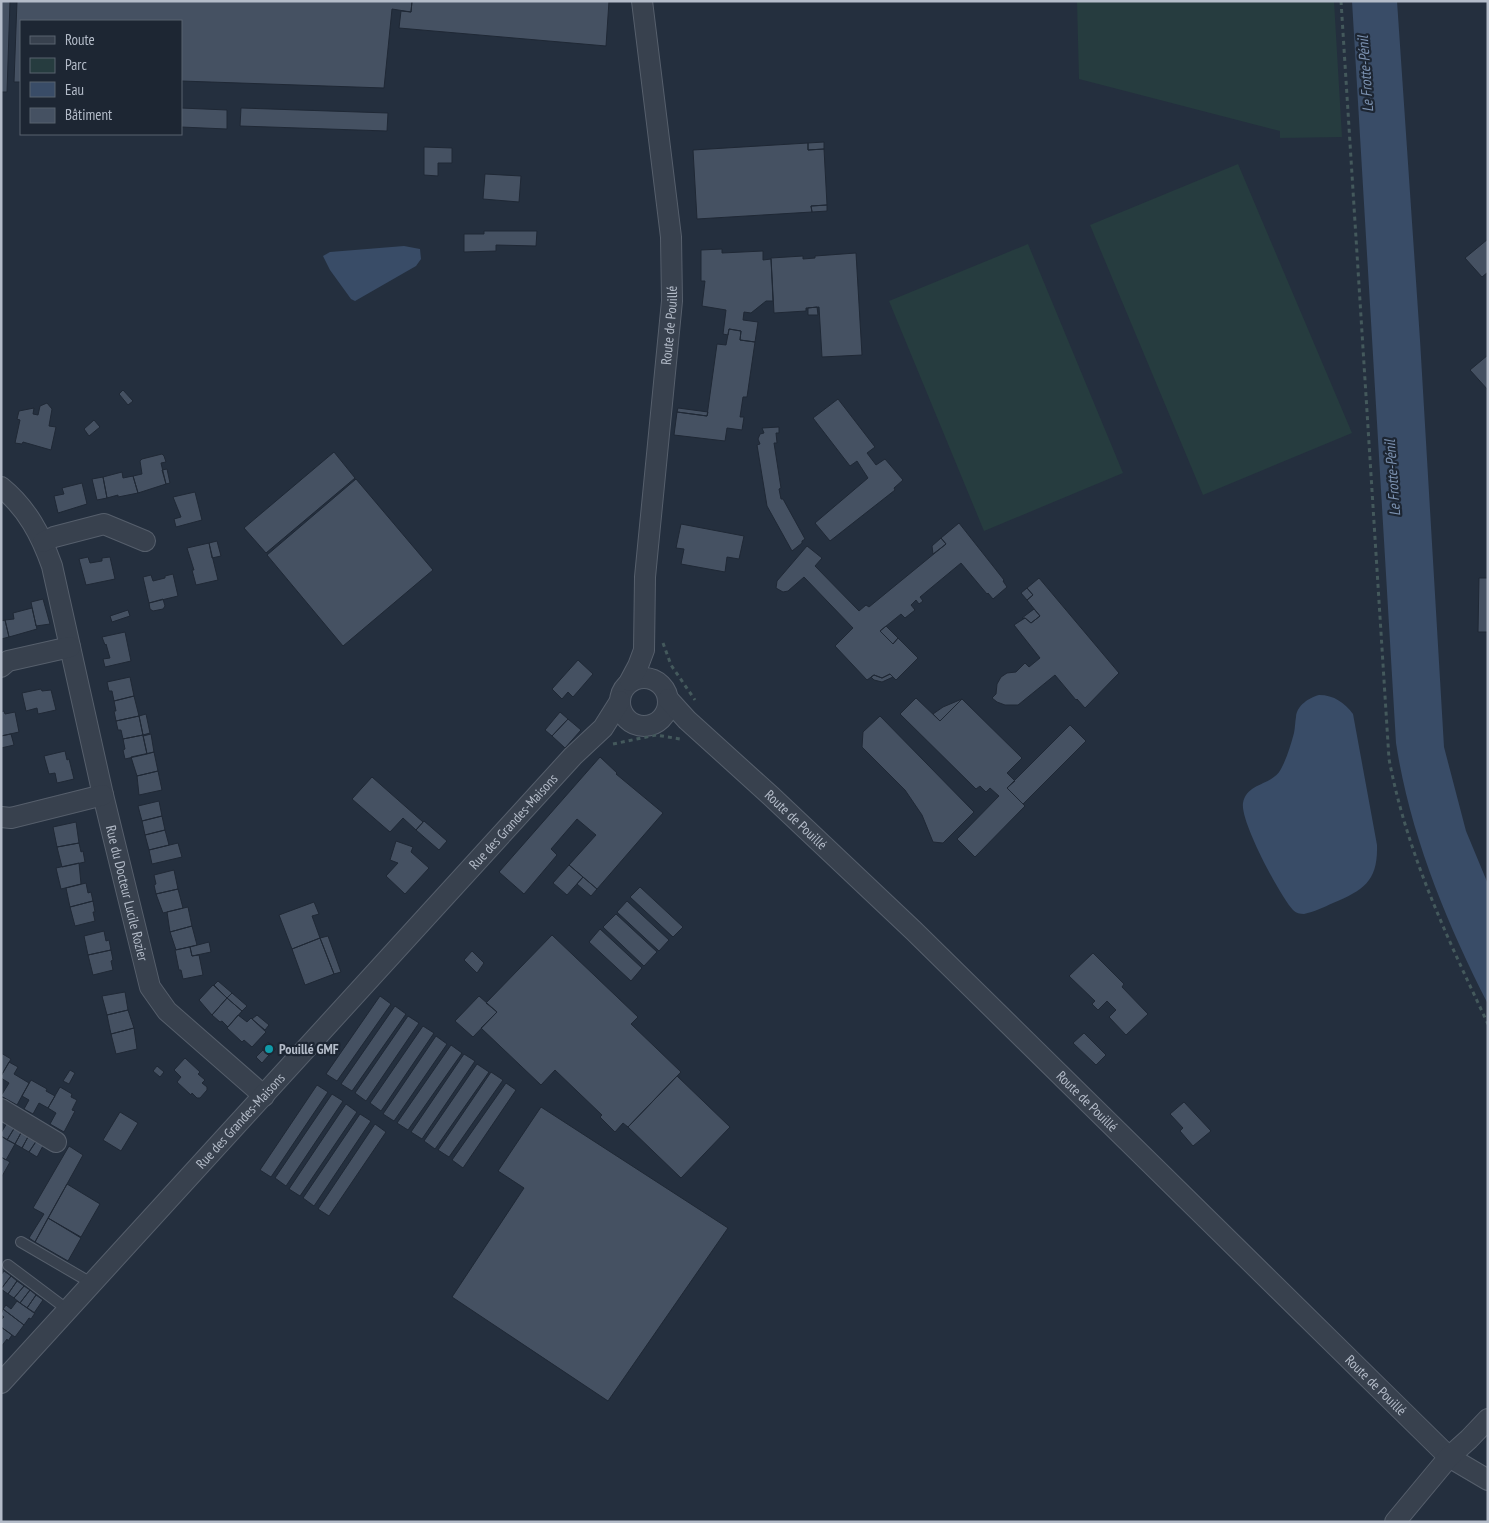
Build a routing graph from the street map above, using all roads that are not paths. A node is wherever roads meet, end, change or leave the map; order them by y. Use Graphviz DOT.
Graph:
graph roads {
  1 [pos="642,1"];
  2 [pos="1,488"];
  3 [pos="145,540"];
  4 [pos="43,542"];
  5 [pos="70,646"];
  6 [pos="644,650"];
  7 [pos="1,667"];
  8 [pos="630,681"];
  9 [pos="657,681"];
  10 [pos="668,699"];
  11 [pos="620,701"];
  12 [pos="660,720"];
  13 [pos="686,720"];
  14 [pos="630,722"];
  15 [pos="603,728"];
  16 [pos="103,795"];
  17 [pos="1,817"];
  18 [pos="264,1096"];
  19 [pos="1,1109"];
  20 [pos="56,1142"];
  21 [pos="21,1242"];
  22 [pos="8,1264"];
  23 [pos="93,1284"];
  24 [pos="68,1310"];
  25 [pos="1,1383"];
  26 [pos="1488,1419"];
  27 [pos="1449,1457"];
  28 [pos="1488,1480"];
  29 [pos="1395,1522"];
  1 -- 6 [label="street, Route de Pouillé"];
  2 -- 4 [label="street, Rue du Docteur Lucile Rozier"];
  3 -- 4 [label="street"];
  4 -- 5 [label="street, Rue du Docteur Lucile Rozier"];
  5 -- 7 [label="street"];
  5 -- 16 [label="street, Rue du Docteur Lucile Rozier"];
  6 -- 8 [label="street, Route de Pouillé"];
  6 -- 9 [label="street, Route de Pouillé"];
  8 -- 9 [label="street"];
  8 -- 11 [label="street"];
  9 -- 10 [label="street"];
  10 -- 12 [label="street"];
  10 -- 13 [label="street, Route de Pouillé"];
  11 -- 14 [label="street"];
  11 -- 15 [label="street, Rue des Grandes-Maisons"];
  12 -- 13 [label="street"];
  12 -- 14 [label="street"];
  13 -- 27 [label="street, Route de Pouillé"];
  14 -- 15 [label="street"];
  15 -- 18 [label="street, Rue des Grandes-Maisons"];
  16 -- 17 [label="street"];
  16 -- 18 [label="street, Rue du Docteur Lucile Rozier"];
  18 -- 23 [label="street, Rue des Grandes-Maisons"];
  19 -- 20 [label="street"];
  21 -- 23 [label="lane"];
  22 -- 24 [label="lane"];
  23 -- 24 [label="street, Rue des Grandes-Maisons"];
  24 -- 25 [label="street, Rue des Grandes-Maisons"];
  26 -- 27 [label="street"];
  27 -- 28 [label="street, Route de Pouillé"];
  27 -- 29 [label="street"];
}
